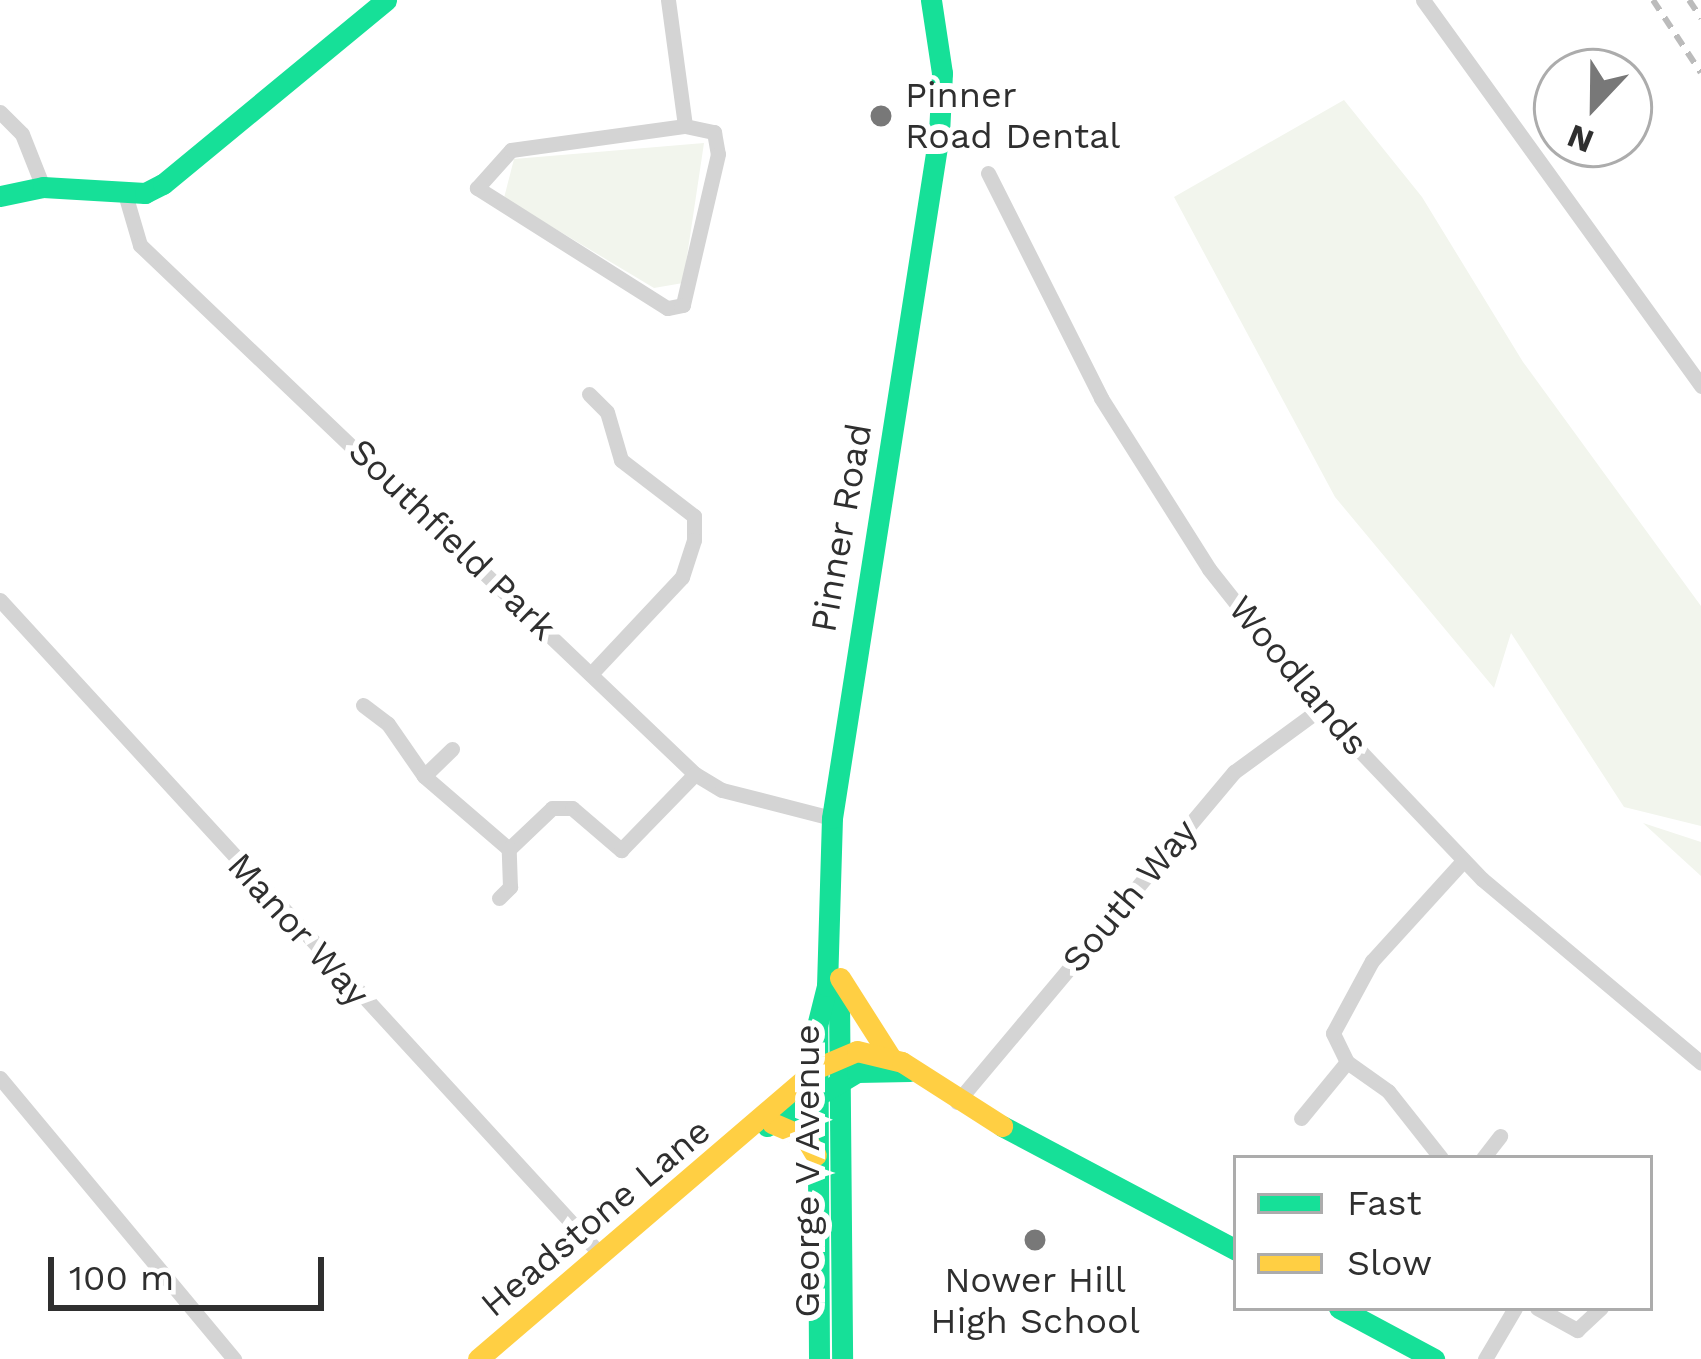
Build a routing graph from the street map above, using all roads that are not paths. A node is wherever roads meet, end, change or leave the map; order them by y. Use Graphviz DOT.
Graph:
graph roads {
  1 [pos="386,0"];
  2 [pos="668,0"];
  3 [pos="931,0"];
  4 [pos="1423,0"];
  5 [pos="0,112"];
  6 [pos="685,126"];
  7 [pos="988,173"];
  8 [pos="44,187"];
  9 [pos="125,194"];
  10 [pos="0,196"];
  11 [pos="1001,205"];
  12 [pos="980,210"];
  13 [pos="1701,386"];
  14 [pos="589,394"];
  15 [pos="0,600"];
  16 [pos="591,674"];
  17 [pos="362,705"];
  18 [pos="1320,709"];
  19 [pos="452,749"];
  20 [pos="695,774"];
  21 [pos="424,776"];
  22 [pos="832,818"];
  23 [pos="509,848"];
  24 [pos="1463,861"];
  25 [pos="499,898"];
  26 [pos="828,961"];
  27 [pos="827,986"];
  28 [pos="840,1055"];
  29 [pos="1347,1062"];
  30 [pos="1701,1063"];
  31 [pos="900,1065"];
  32 [pos="817,1068"];
  33 [pos="0,1078"];
  34 [pos="841,1080"];
  35 [pos="817,1093"];
  36 [pos="957,1102"];
  37 [pos="1300,1118"];
  38 [pos="764,1125"];
  39 [pos="1500,1136"];
  40 [pos="817,1155"];
  41 [pos="1440,1155"];
  42 [pos="1485,1155"];
  43 [pos="1233,1248"];
  44 [pos="601,1255"];
  45 [pos="1345,1311"];
  46 [pos="1513,1311"];
  47 [pos="1543,1311"];
  48 [pos="1598,1311"];
  49 [pos="234,1359"];
  50 [pos="478,1359"];
  51 [pos="819,1359"];
  52 [pos="842,1359"];
  53 [pos="1434,1359"];
  54 [pos="1485,1359"];
  1 -- 9 [label="main road"];
  2 -- 6 [label="street"];
  3 -- 22 [label="main road, Pinner Road"];
  4 -- 13 [label="street"];
  5 -- 8 [label="street"];
  6 -- 6 [label="street"];
  7 -- 11 [label="street, Woodlands"];
  8 -- 9 [label="main road"];
  8 -- 10 [label="main road"];
  9 -- 16 [label="street, Southfield Park"];
  11 -- 12 [label="street"];
  11 -- 18 [label="street, Woodlands"];
  14 -- 16 [label="street"];
  15 -- 44 [label="street, Manor Way"];
  16 -- 20 [label="street, Southfield Park"];
  17 -- 21 [label="street"];
  18 -- 24 [label="street, Woodlands"];
  18 -- 36 [label="street, South Way"];
  19 -- 21 [label="street"];
  20 -- 22 [label="street, Southfield Park"];
  20 -- 23 [label="street"];
  21 -- 23 [label="street"];
  22 -- 26 [label="main road, Pinner Road"];
  23 -- 25 [label="street"];
  24 -- 29 [label="street"];
  24 -- 30 [label="street, Woodlands"];
  26 -- 27 [label="main road, Pinner Road"];
  26 -- 31 [label="main road"];
  27 -- 28 [label="main road, George V Avenue"];
  27 -- 32 [label="main road, Pinner Road"];
  28 -- 31 [label="main road"];
  28 -- 32 [label="main road, Headstone Lane"];
  28 -- 34 [label="main road, George V Avenue"];
  29 -- 37 [label="street"];
  29 -- 41 [label="street"];
  31 -- 34 [label="main road"];
  31 -- 36 [label="main road"];
  32 -- 35 [label="main road, George V Avenue"];
  32 -- 38 [label="main road, Headstone Lane"];
  33 -- 49 [label="street"];
  34 -- 35 [label="main road"];
  34 -- 52 [label="main road, George V Avenue"];
  35 -- 38 [label="main road, Headstone Lane"];
  35 -- 40 [label="main road, George V Avenue"];
  36 -- 43 [label="main road"];
  38 -- 40 [label="main road"];
  38 -- 44 [label="main road, Headstone Lane"];
  39 -- 42 [label="street"];
  40 -- 51 [label="main road, George V Avenue"];
  44 -- 50 [label="main road, Headstone Lane"];
  45 -- 53 [label="main road"];
  46 -- 54 [label="street"];
  47 -- 48 [label="street"];
}
